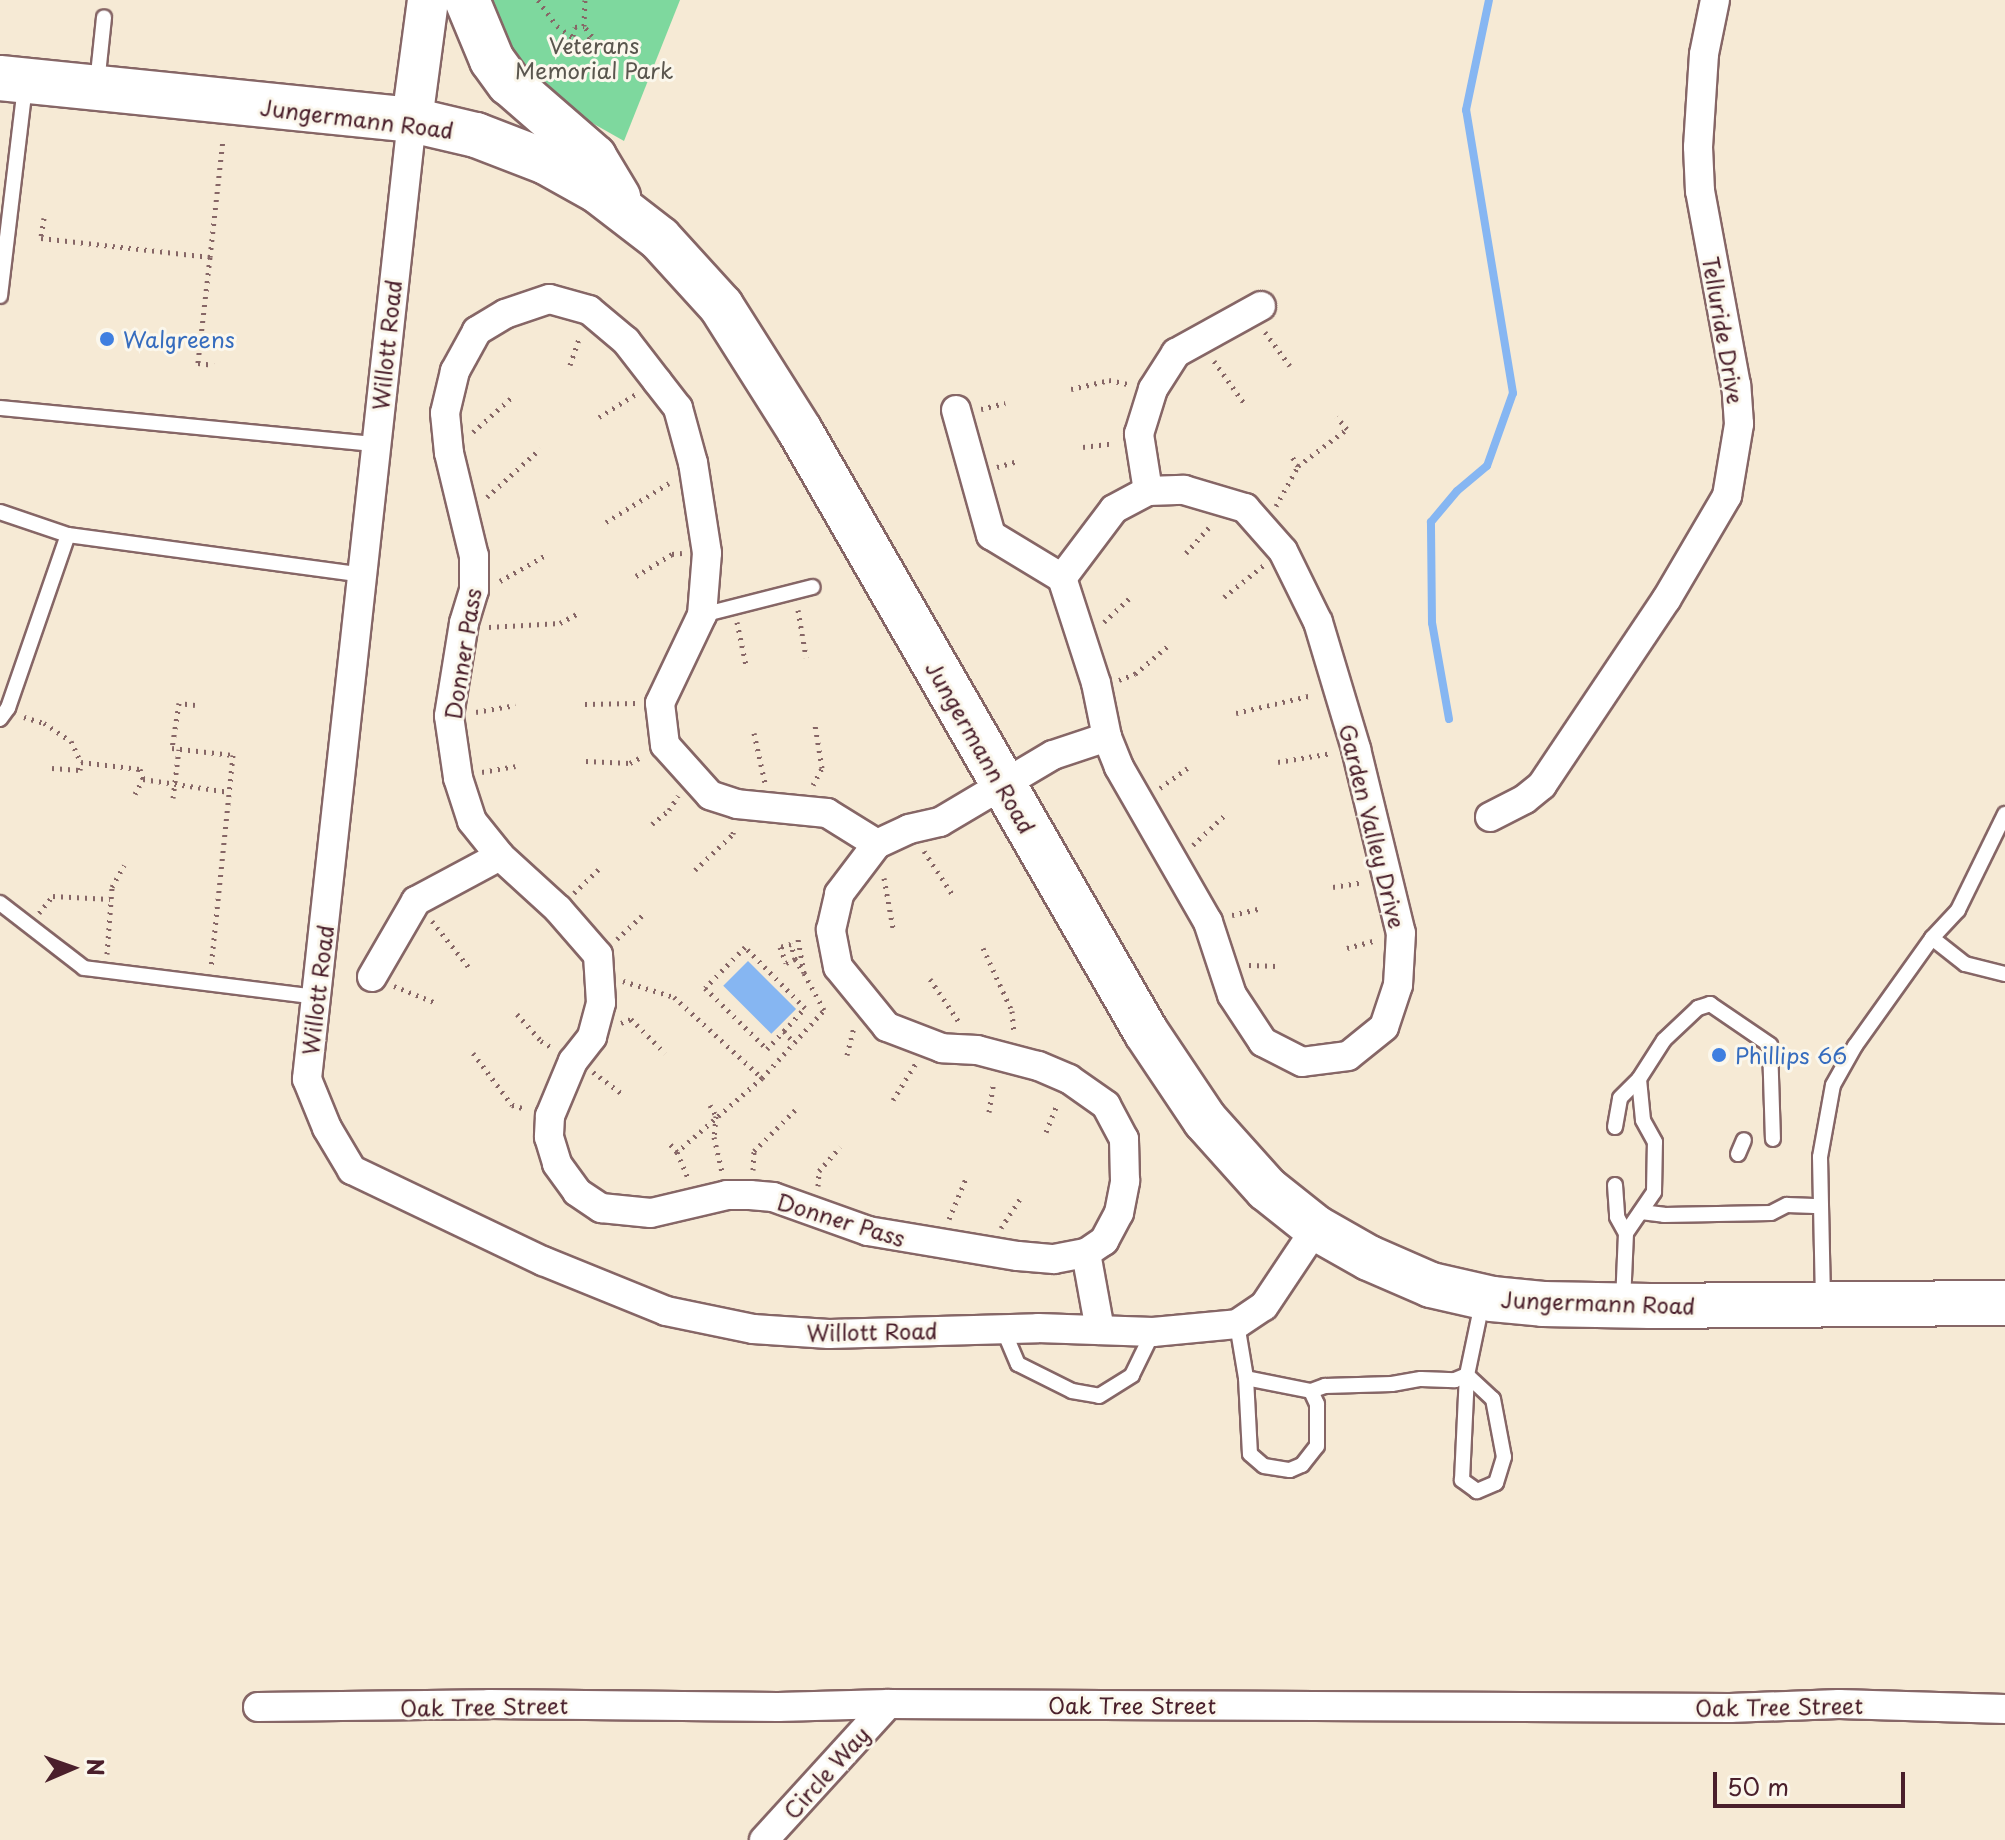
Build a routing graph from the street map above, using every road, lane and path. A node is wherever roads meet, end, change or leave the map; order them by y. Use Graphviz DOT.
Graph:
graph roads {
  1 [pos="428,0"];
  2 [pos="467,0"];
  3 [pos="538,0"];
  4 [pos="585,0"];
  5 [pos="1715,0"];
  6 [pos="104,17"];
  7 [pos="584,26"];
  8 [pos="573,36"];
  9 [pos="13,80"];
  10 [pos="97,88"];
  11 [pos="412,120"];
  12 [pos="223,139"];
  13 [pos="630,216"];
  14 [pos="44,218"];
  15 [pos="210,257"];
  16 [pos="0,296"];
  17 [pos="1256,309"];
  18 [pos="1199,340"];
  19 [pos="214,365"];
  20 [pos="1290,366"];
  21 [pos="657,381"];
  22 [pos="1071,389"];
  23 [pos="1153,389"];
  24 [pos="511,398"];
  25 [pos="1244,403"];
  26 [pos="0,408"];
  27 [pos="956,410"];
  28 [pos="599,417"];
  29 [pos="1337,417"];
  30 [pos="374,444"];
  31 [pos="540,449"];
  32 [pos="449,453"];
  33 [pos="1291,455"];
  34 [pos="693,463"];
  35 [pos="1298,466"];
  36 [pos="1148,491"];
  37 [pos="1283,497"];
  38 [pos="0,512"];
  39 [pos="467,515"];
  40 [pos="606,522"];
  41 [pos="68,535"];
  42 [pos="1283,551"];
  43 [pos="707,553"];
  44 [pos="544,556"];
  45 [pos="362,575"];
  46 [pos="636,576"];
  47 [pos="1062,578"];
  48 [pos="813,587"];
  49 [pos="474,590"];
  50 [pos="795,592"];
  51 [pos="1224,597"];
  52 [pos="734,607"];
  53 [pos="577,614"];
  54 [pos="702,615"];
  55 [pos="464,623"];
  56 [pos="1170,644"];
  57 [pos="806,657"];
  58 [pos="746,665"];
  59 [pos="1097,688"];
  60 [pos="1338,690"];
  61 [pos="660,703"];
  62 [pos="585,704"];
  63 [pos="195,705"];
  64 [pos="515,705"];
  65 [pos="1236,713"];
  66 [pos="3,716"];
  67 [pos="449,716"];
  68 [pos="815,725"];
  69 [pos="754,733"];
  70 [pos="1107,737"];
  71 [pos="665,745"];
  72 [pos="179,749"];
  73 [pos="1356,749"];
  74 [pos="586,761"];
  75 [pos="81,762"];
  76 [pos="1278,762"];
  77 [pos="52,768"];
  78 [pos="1188,768"];
  79 [pos="690,776"];
  80 [pos="143,779"];
  81 [pos="1001,783"];
  82 [pos="175,784"];
  83 [pos="229,792"];
  84 [pos="135,794"];
  85 [pos="173,798"];
  86 [pos="1139,803"];
  87 [pos="737,804"];
  88 [pos="770,805"];
  89 [pos="801,811"];
  90 [pos="1227,813"];
  91 [pos="2005,814"];
  92 [pos="1490,817"];
  93 [pos="652,824"];
  94 [pos="909,829"];
  95 [pos="877,844"];
  96 [pos="500,856"];
  97 [pos="1176,862"];
  98 [pos="124,865"];
  99 [pos="695,870"];
  100 [pos="952,894"];
  101 [pos="110,899"];
  102 [pos="416,901"];
  103 [pos="0,903"];
  104 [pos="643,915"];
  105 [pos="29,926"];
  106 [pos="893,928"];
  107 [pos="1932,938"];
  108 [pos="798,939"];
  109 [pos="983,948"];
  110 [pos="795,959"];
  111 [pos="600,966"];
  112 [pos="471,970"];
  113 [pos="106,971"];
  114 [pos="804,973"];
  115 [pos="2005,974"];
  116 [pos="372,977"];
  117 [pos="930,979"];
  118 [pos="210,984"];
  119 [pos="317,997"];
  120 [pos="434,1002"];
  121 [pos="517,1014"];
  122 [pos="784,1031"];
  123 [pos="592,1037"];
  124 [pos="923,1042"];
  125 [pos="794,1043"];
  126 [pos="977,1050"];
  127 [pos="473,1053"];
  128 [pos="665,1053"];
  129 [pos="1016,1060"];
  130 [pos="573,1061"];
  131 [pos="762,1078"];
  132 [pos="1639,1079"];
  133 [pos="623,1095"];
  134 [pos="893,1100"];
  135 [pos="710,1105"];
  136 [pos="798,1107"];
  137 [pos="550,1116"];
  138 [pos="716,1116"];
  139 [pos="1615,1127"];
  140 [pos="1773,1139"];
  141 [pos="670,1144"];
  142 [pos="840,1147"];
  143 [pos="967,1176"];
  144 [pos="1615,1185"];
  145 [pos="739,1195"];
  146 [pos="1022,1196"];
  147 [pos="1821,1206"];
  148 [pos="1641,1212"];
  149 [pos="815,1213"];
  150 [pos="1316,1228"];
  151 [pos="1626,1233"];
  152 [pos="938,1245"];
  153 [pos="987,1250"];
  154 [pos="1086,1253"];
  155 [pos="1483,1297"];
  156 [pos="2005,1303"];
  157 [pos="1823,1304"];
  158 [pos="1623,1305"];
  159 [pos="1237,1324"];
  160 [pos="1003,1329"];
  161 [pos="1100,1330"];
  162 [pos="1153,1332"];
  163 [pos="1467,1375"];
  164 [pos="1246,1378"];
  165 [pos="1311,1391"];
  166 [pos="888,1704"];
  167 [pos="258,1707"];
  168 [pos="2005,1709"];
  169 [pos="764,1840"];
  1 -- 11 [label="main road, Willott Road"];
  2 -- 13 [label="main road"];
  3 -- 8 [label="path"];
  4 -- 7 [label="path"];
  5 -- 92 [label="street, Telluride Drive"];
  6 -- 10 [label="lane"];
  7 -- 8 [label="path"];
  7 -- 8 [label="path"];
  9 -- 10 [label="main road, Jungermann Road"];
  9 -- 16 [label="lane"];
  10 -- 11 [label="main road, Jungermann Road"];
  11 -- 13 [label="main road, Jungermann Road"];
  11 -- 30 [label="street, Willott Road"];
  12 -- 15 [label="path"];
  13 -- 81 [label="main road, Jungermann Road"];
  14 -- 15 [label="path"];
  15 -- 19 [label="path"];
  17 -- 18 [label="street"];
  17 -- 20 [label="path"];
  18 -- 23 [label="street"];
  18 -- 25 [label="path"];
  21 -- 28 [label="path"];
  21 -- 32 [label="street, Donner Pass"];
  21 -- 34 [label="street, Donner Pass"];
  22 -- 23 [label="path"];
  23 -- 36 [label="street"];
  24 -- 32 [label="path"];
  26 -- 30 [label="lane"];
  27 -- 47 [label="street"];
  29 -- 35 [label="path"];
  30 -- 45 [label="street, Willott Road"];
  31 -- 39 [label="path"];
  32 -- 39 [label="street, Donner Pass"];
  33 -- 35 [label="path"];
  34 -- 40 [label="path"];
  34 -- 43 [label="street, Donner Pass"];
  35 -- 37 [label="path"];
  36 -- 42 [label="street, Garden Valley Drive"];
  36 -- 47 [label="street, Garden Valley Drive"];
  38 -- 41 [label="lane"];
  39 -- 49 [label="street, Donner Pass"];
  41 -- 45 [label="lane"];
  41 -- 66 [label="lane"];
  42 -- 51 [label="path"];
  42 -- 60 [label="street, Garden Valley Drive"];
  43 -- 46 [label="path"];
  43 -- 54 [label="street, Donner Pass"];
  44 -- 49 [label="path"];
  45 -- 119 [label="street, Willott Road"];
  47 -- 59 [label="street, Garden Valley Drive"];
  48 -- 50 [label="lane"];
  49 -- 55 [label="street, Donner Pass"];
  50 -- 52 [label="lane"];
  50 -- 57 [label="path"];
  52 -- 54 [label="lane"];
  52 -- 58 [label="path"];
  53 -- 55 [label="path"];
  54 -- 61 [label="street, Donner Pass"];
  55 -- 67 [label="street, Donner Pass"];
  56 -- 59 [label="path"];
  59 -- 70 [label="street, Garden Valley Drive"];
  60 -- 65 [label="path"];
  60 -- 73 [label="street, Garden Valley Drive"];
  61 -- 62 [label="path"];
  61 -- 71 [label="street"];
  63 -- 72 [label="path"];
  64 -- 67 [label="path"];
  66 -- 75 [label="path"];
  67 -- 96 [label="street, Donner Pass"];
  68 -- 89 [label="path"];
  69 -- 88 [label="path"];
  70 -- 81 [label="street"];
  70 -- 86 [label="street, Garden Valley Drive"];
  71 -- 74 [label="path"];
  71 -- 79 [label="street"];
  72 -- 82 [label="path"];
  72 -- 83 [label="path"];
  73 -- 76 [label="path"];
  73 -- 97 [label="street, Garden Valley Drive"];
  75 -- 77 [label="path"];
  75 -- 80 [label="path"];
  78 -- 86 [label="path"];
  79 -- 87 [label="street"];
  79 -- 93 [label="path"];
  80 -- 82 [label="path"];
  80 -- 84 [label="path"];
  81 -- 94 [label="street"];
  81 -- 150 [label="main road, Jungermann Road"];
  82 -- 83 [label="path"];
  82 -- 85 [label="path"];
  83 -- 118 [label="path"];
  86 -- 97 [label="street, Garden Valley Drive"];
  87 -- 88 [label="street"];
  87 -- 99 [label="path"];
  88 -- 89 [label="street"];
  89 -- 95 [label="street"];
  90 -- 97 [label="path"];
  91 -- 107 [label="lane"];
  94 -- 95 [label="street"];
  94 -- 100 [label="path"];
  95 -- 106 [label="path"];
  95 -- 124 [label="street"];
  96 -- 102 [label="street"];
  96 -- 111 [label="street, Donner Pass"];
  98 -- 101 [label="path"];
  101 -- 105 [label="path"];
  101 -- 113 [label="path"];
  102 -- 112 [label="path"];
  102 -- 116 [label="street"];
  103 -- 105 [label="lane"];
  104 -- 111 [label="path"];
  105 -- 113 [label="lane"];
  107 -- 115 [label="lane"];
  107 -- 147 [label="lane"];
  108 -- 114 [label="path"];
  109 -- 129 [label="path"];
  110 -- 114 [label="path"];
  111 -- 123 [label="street, Donner Pass"];
  111 -- 131 [label="path"];
  113 -- 118 [label="lane"];
  114 -- 125 [label="path"];
  116 -- 120 [label="path"];
  117 -- 126 [label="path"];
  118 -- 119 [label="lane"];
  119 -- 160 [label="street, Willott Road"];
  121 -- 130 [label="path"];
  122 -- 122 [label="path"];
  122 -- 125 [label="path"];
  123 -- 128 [label="path"];
  123 -- 130 [label="street, Donner Pass"];
  124 -- 126 [label="street"];
  124 -- 134 [label="path"];
  125 -- 131 [label="path"];
  126 -- 129 [label="street"];
  127 -- 137 [label="path"];
  129 -- 154 [label="street"];
  130 -- 133 [label="path"];
  130 -- 137 [label="street, Donner Pass"];
  131 -- 138 [label="path"];
  132 -- 139 [label="lane"];
  132 -- 140 [label="lane"];
  132 -- 148 [label="lane"];
  135 -- 138 [label="path"];
  136 -- 145 [label="path"];
  137 -- 145 [label="street, Donner Pass"];
  138 -- 141 [label="path"];
  138 -- 145 [label="path"];
  142 -- 149 [label="path"];
  143 -- 152 [label="path"];
  144 -- 151 [label="lane"];
  145 -- 149 [label="street, Donner Pass"];
  146 -- 153 [label="path"];
  147 -- 148 [label="lane"];
  147 -- 157 [label="lane"];
  148 -- 151 [label="lane"];
  149 -- 152 [label="street, Donner Pass"];
  150 -- 155 [label="main road, Jungermann Road"];
  150 -- 159 [label="street"];
  151 -- 158 [label="lane"];
  152 -- 153 [label="street, Donner Pass"];
  153 -- 154 [label="street, Donner Pass"];
  154 -- 161 [label="street"];
  155 -- 158 [label="main road, Jungermann Road"];
  155 -- 163 [label="lane"];
  156 -- 157 [label="main road, Jungermann Road"];
  157 -- 158 [label="main road, Jungermann Road"];
  159 -- 162 [label="street, Willott Road"];
  159 -- 164 [label="lane"];
  160 -- 161 [label="street, Willott Road"];
  160 -- 162 [label="lane"];
  161 -- 162 [label="street, Willott Road"];
  163 -- 163 [label="lane"];
  163 -- 165 [label="lane"];
  164 -- 165 [label="lane"];
  164 -- 165 [label="lane"];
  166 -- 167 [label="street, Oak Tree Street"];
  166 -- 168 [label="street, Oak Tree Street"];
  166 -- 169 [label="street, Circle Way"];
}
